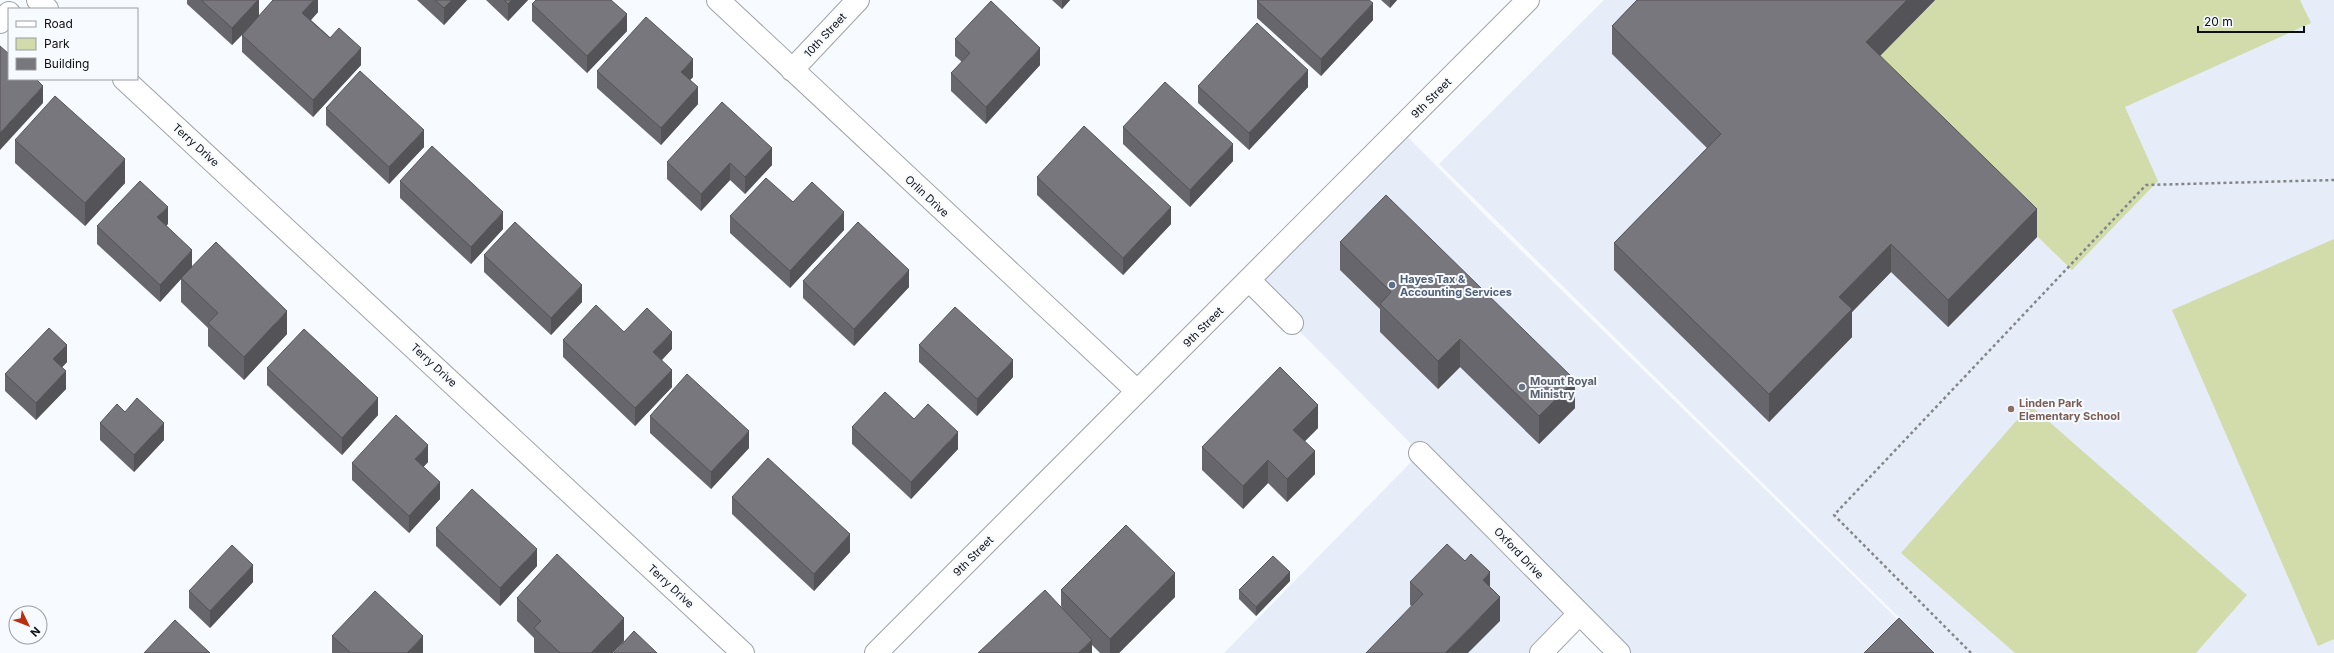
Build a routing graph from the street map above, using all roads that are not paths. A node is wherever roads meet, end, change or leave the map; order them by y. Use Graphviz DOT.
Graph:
graph roads {
  1 [pos="21,0"];
  2 [pos="38,0"];
  3 [pos="718,0"];
  4 [pos="858,0"];
  5 [pos="1528,0"];
  6 [pos="13,8"];
  7 [pos="46,8"];
  8 [pos="8,14"];
  9 [pos="0,22"];
  10 [pos="792,70"];
  11 [pos="125,80"];
  12 [pos="1250,281"];
  13 [pos="1292,323"];
  14 [pos="1138,391"];
  15 [pos="1420,453"];
  16 [pos="1579,614"];
  17 [pos="742,653"];
  18 [pos="876,653"];
  19 [pos="1541,653"];
  20 [pos="1619,653"];
  1 -- 6 [label="street"];
  2 -- 7 [label="street"];
  3 -- 10 [label="street, Orlin Drive"];
  4 -- 10 [label="street, 10th Street"];
  5 -- 12 [label="street, 9th Street"];
  8 -- 9 [label="street"];
  10 -- 14 [label="street, Orlin Drive"];
  11 -- 17 [label="street, Terry Drive"];
  12 -- 13 [label="street"];
  12 -- 14 [label="street, 9th Street"];
  14 -- 18 [label="street, 9th Street"];
  15 -- 16 [label="street, Oxford Drive"];
  16 -- 19 [label="street"];
  16 -- 20 [label="street, Oxford Drive"];
}
